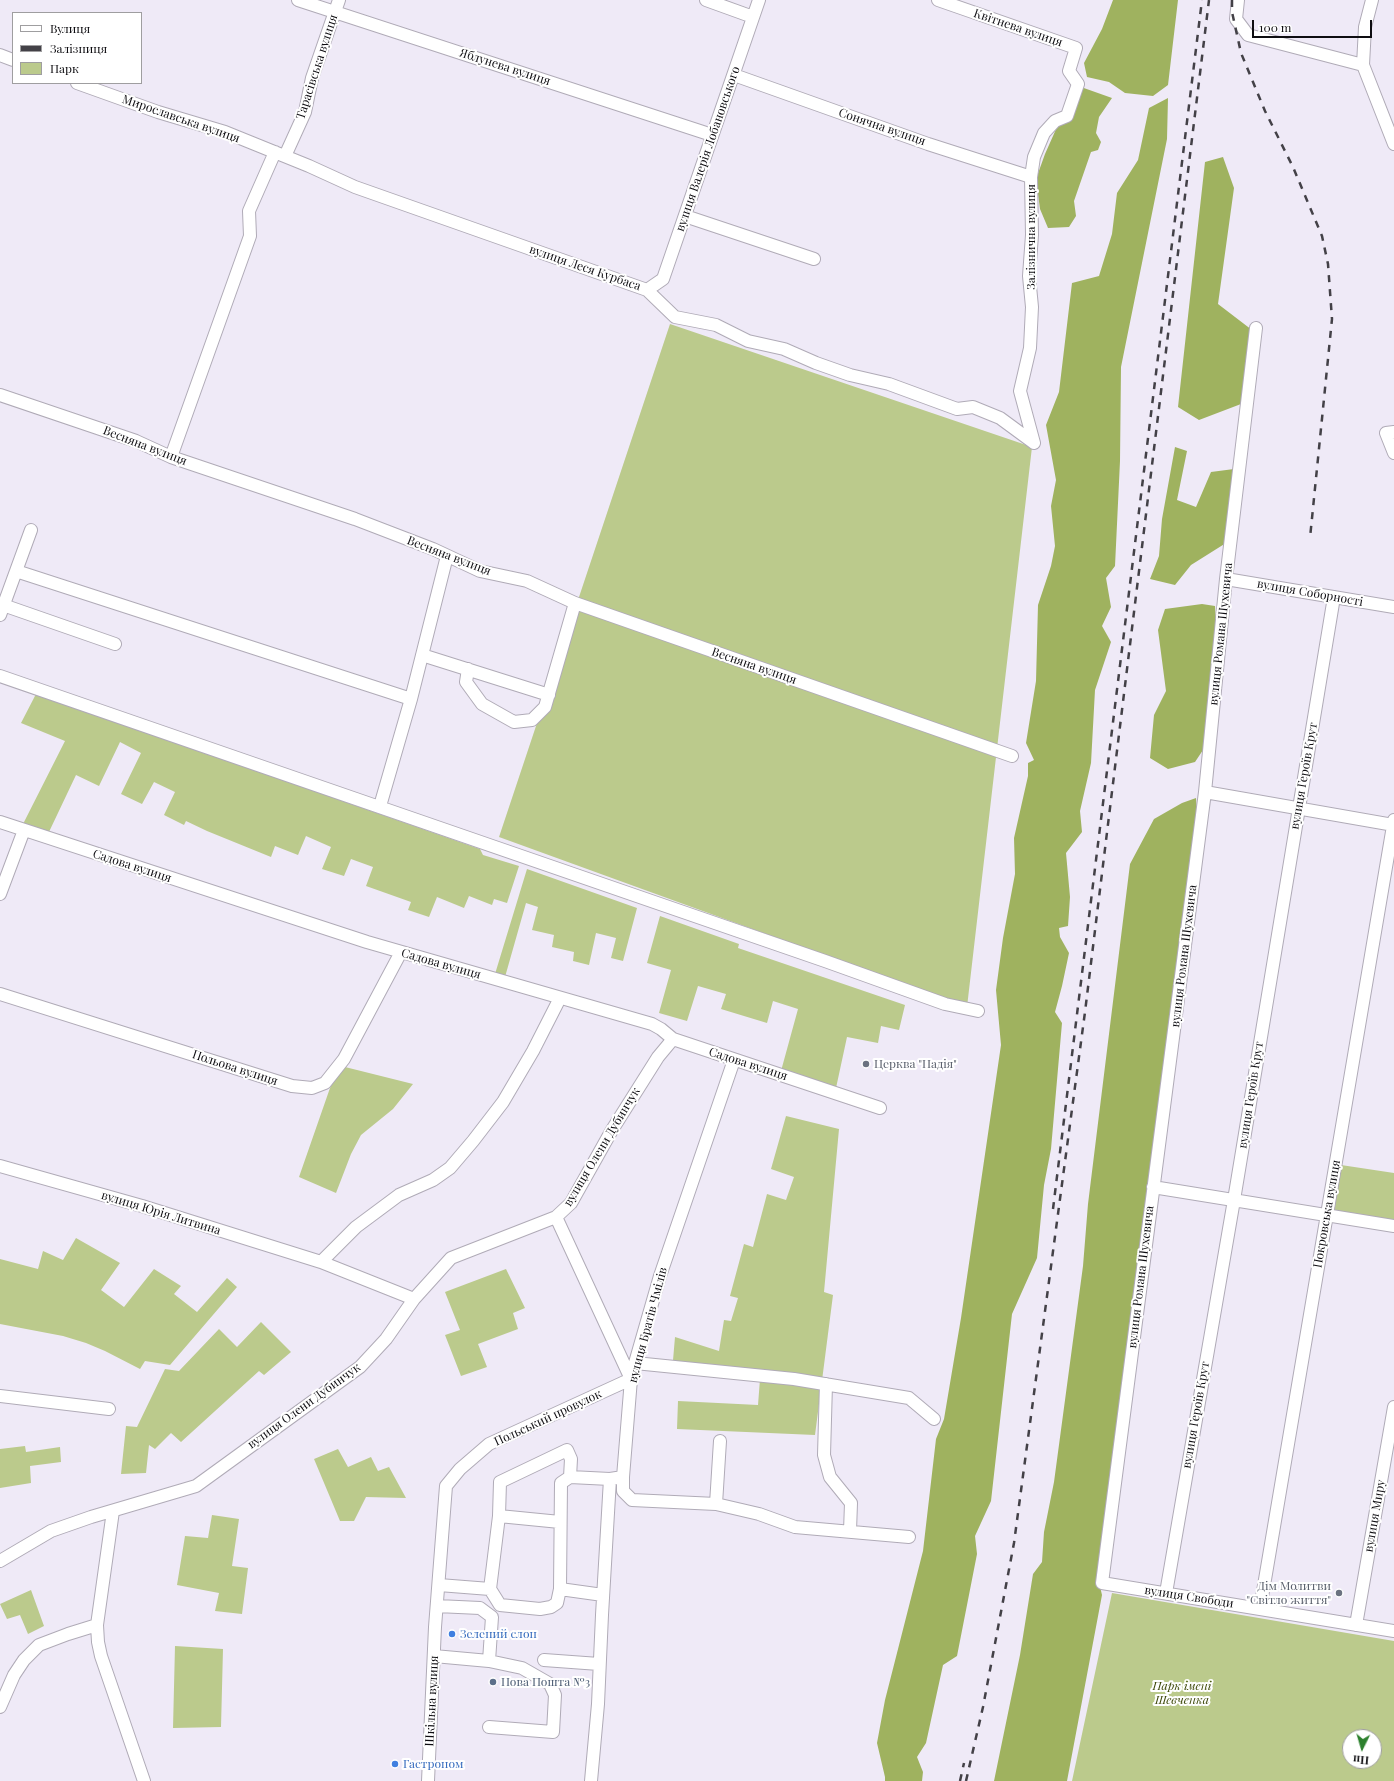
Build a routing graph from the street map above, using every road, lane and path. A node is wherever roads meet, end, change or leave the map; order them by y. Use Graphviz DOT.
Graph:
graph roads {
  1 [pos="298,0"];
  2 [pos="706,0"];
  3 [pos="759,0"];
  4 [pos="938,0"];
  5 [pos="1238,0"];
  6 [pos="1372,0"];
  7 [pos="337,6"];
  8 [pos="753,16"];
  9 [pos="1076,48"];
  10 [pos="0,55"];
  11 [pos="12,60"];
  12 [pos="1363,65"];
  13 [pos="734,75"];
  14 [pos="80,84"];
  15 [pos="712,135"];
  16 [pos="1394,144"];
  17 [pos="280,154"];
  18 [pos="1031,177"];
  19 [pos="685,216"];
  20 [pos="814,259"];
  21 [pos="647,290"];
  22 [pos="1256,328"];
  23 [pos="0,396"];
  24 [pos="1390,432"];
  25 [pos="1034,443"];
  26 [pos="1394,453"];
  27 [pos="171,457"];
  28 [pos="31,530"];
  29 [pos="447,556"];
  30 [pos="16,571"];
  31 [pos="1226,579"];
  32 [pos="5,582"];
  33 [pos="1334,597"];
  34 [pos="575,603"];
  35 [pos="1394,607"];
  36 [pos="2,610"];
  37 [pos="115,644"];
  38 [pos="422,654"];
  39 [pos="468,669"];
  40 [pos="0,676"];
  41 [pos="549,694"];
  42 [pos="411,699"];
  43 [pos="1012,756"];
  44 [pos="1205,792"];
  45 [pos="380,806"];
  46 [pos="1298,808"];
  47 [pos="0,822"];
  48 [pos="1394,824"];
  49 [pos="24,830"];
  50 [pos="0,894"];
  51 [pos="401,952"];
  52 [pos="0,994"];
  53 [pos="560,998"];
  54 [pos="978,1011"];
  55 [pos="673,1039"];
  56 [pos="734,1060"];
  57 [pos="880,1108"];
  58 [pos="0,1166"];
  59 [pos="1153,1187"];
  60 [pos="1234,1200"];
  61 [pos="1327,1214"];
  62 [pos="556,1217"];
  63 [pos="1394,1226"];
  64 [pos="321,1262"];
  65 [pos="414,1299"];
  66 [pos="635,1363"];
  67 [pos="631,1379"];
  68 [pos="826,1384"];
  69 [pos="0,1396"];
  70 [pos="1394,1407"];
  71 [pos="109,1409"];
  72 [pos="934,1419"];
  73 [pos="720,1441"];
  74 [pos="570,1476"];
  75 [pos="623,1477"];
  76 [pos="610,1479"];
  77 [pos="716,1504"];
  78 [pos="113,1511"];
  79 [pos="499,1516"];
  80 [pos="560,1522"];
  81 [pos="850,1531"];
  82 [pos="909,1537"];
  83 [pos="0,1560"];
  84 [pos="1102,1583"];
  85 [pos="439,1585"];
  86 [pos="490,1589"];
  87 [pos="560,1589"];
  88 [pos="1166,1593"];
  89 [pos="603,1595"];
  90 [pos="437,1606"];
  91 [pos="1260,1609"];
  92 [pos="436,1621"];
  93 [pos="97,1625"];
  94 [pos="1356,1625"];
  95 [pos="1394,1631"];
  96 [pos="434,1656"];
  97 [pos="544,1660"];
  98 [pos="489,1661"];
  99 [pos="599,1664"];
  100 [pos="0,1707"];
  101 [pos="489,1727"];
  102 [pos="144,1781"];
  103 [pos="428,1781"];
  104 [pos="591,1781"];
  1 -- 7 [label="street, Яблунева вулиця"];
  2 -- 8 [label="street"];
  3 -- 8 [label="street, вулиця Валерія Лобановського"];
  4 -- 9 [label="street, Квітнева вулиця"];
  5 -- 12 [label="street"];
  6 -- 12 [label="street"];
  7 -- 15 [label="street, Яблунева вулиця"];
  7 -- 17 [label="street, Тарасівська вулиця"];
  8 -- 13 [label="street, вулиця Валерія Лобановського"];
  9 -- 18 [label="street, Залізнична вулиця"];
  10 -- 11 [label="street"];
  12 -- 16 [label="street"];
  13 -- 15 [label="street, вулиця Валерія Лобановського"];
  13 -- 18 [label="street, Сонячна вулиця"];
  14 -- 17 [label="street, Мирославська вулиця"];
  15 -- 19 [label="street, вулиця Валерія Лобановського"];
  17 -- 21 [label="street, вулиця Леся Курбаса"];
  17 -- 27 [label="street, Тарасівська вулиця"];
  18 -- 25 [label="street, Залізнична вулиця"];
  19 -- 20 [label="street"];
  19 -- 21 [label="street, вулиця Валерія Лобановського"];
  21 -- 25 [label="street, вулиця Леся Курбаса"];
  22 -- 31 [label="street, вулиця Романа Шухевича"];
  23 -- 27 [label="street, Весняна вулиця"];
  24 -- 26 [label="street"];
  27 -- 29 [label="street, Весняна вулиця"];
  28 -- 30 [label="street"];
  29 -- 34 [label="street, Весняна вулиця"];
  29 -- 38 [label="street"];
  30 -- 32 [label="street"];
  30 -- 42 [label="street"];
  31 -- 33 [label="street, вулиця Соборності"];
  31 -- 44 [label="street, вулиця Романа Шухевича"];
  32 -- 36 [label="street"];
  33 -- 35 [label="street, вулиця Соборності"];
  33 -- 46 [label="street, вулиця Героїв Крут"];
  34 -- 41 [label="street"];
  34 -- 43 [label="street, Весняна вулиця"];
  36 -- 37 [label="street"];
  38 -- 39 [label="street"];
  38 -- 42 [label="street"];
  39 -- 41 [label="street"];
  39 -- 41 [label="street"];
  40 -- 45 [label="street"];
  42 -- 45 [label="street"];
  44 -- 46 [label="street"];
  44 -- 59 [label="street, вулиця Романа Шухевича"];
  45 -- 54 [label="street"];
  46 -- 48 [label="street"];
  46 -- 60 [label="street, вулиця Героїв Крут"];
  47 -- 49 [label="street, Садова вулиця"];
  48 -- 61 [label="street, Покровська вулиця"];
  49 -- 50 [label="street"];
  49 -- 51 [label="street, Садова вулиця"];
  51 -- 52 [label="street, Польова вулиця"];
  51 -- 53 [label="street, Садова вулиця"];
  53 -- 55 [label="street, Садова вулиця"];
  53 -- 64 [label="street"];
  55 -- 56 [label="street, Садова вулиця"];
  55 -- 62 [label="street, вулиця Олени Дубинчук"];
  56 -- 57 [label="street, Садова вулиця"];
  56 -- 66 [label="street, вулиця Братів Чмілів"];
  58 -- 64 [label="street, вулиця Юрія Литвина"];
  59 -- 60 [label="street"];
  59 -- 84 [label="street, вулиця Романа Шухевича"];
  60 -- 61 [label="street"];
  60 -- 88 [label="street, вулиця Героїв Крут"];
  61 -- 63 [label="street"];
  61 -- 91 [label="street, Покровська вулиця"];
  62 -- 65 [label="street, вулиця Олени Дубинчук"];
  62 -- 67 [label="street"];
  64 -- 65 [label="street, вулиця Юрія Литвина"];
  65 -- 78 [label="street, вулиця Олени Дубинчук"];
  66 -- 67 [label="street, вулиця Братів Чмілів"];
  66 -- 68 [label="street"];
  67 -- 75 [label="street, вулиця Братів Чмілів"];
  67 -- 85 [label="street, Польський провулок"];
  68 -- 72 [label="street"];
  68 -- 81 [label="street"];
  69 -- 71 [label="street"];
  70 -- 94 [label="street, вулиця Миру"];
  73 -- 77 [label="street"];
  74 -- 76 [label="street"];
  74 -- 79 [label="street"];
  74 -- 80 [label="street"];
  75 -- 76 [label="street"];
  75 -- 77 [label="street, вулиця Братів Чмілів"];
  76 -- 89 [label="street"];
  77 -- 81 [label="street, вулиця Братів Чмілів"];
  78 -- 83 [label="street, вулиця Олени Дубинчук"];
  78 -- 93 [label="street"];
  79 -- 80 [label="street"];
  79 -- 86 [label="street"];
  80 -- 87 [label="street"];
  81 -- 82 [label="street, вулиця Братів Чмілів"];
  84 -- 88 [label="street, вулиця Свободи"];
  85 -- 86 [label="street"];
  85 -- 90 [label="street, Польський провулок"];
  86 -- 87 [label="street"];
  87 -- 89 [label="street"];
  88 -- 91 [label="street, вулиця Свободи"];
  89 -- 99 [label="street"];
  90 -- 92 [label="street, Польський провулок"];
  90 -- 98 [label="street"];
  91 -- 94 [label="street, вулиця Свободи"];
  92 -- 96 [label="street, Шкільна вулиця"];
  93 -- 100 [label="street"];
  93 -- 102 [label="street"];
  94 -- 95 [label="street, вулиця Свободи"];
  96 -- 98 [label="street"];
  96 -- 103 [label="street, Шкільна вулиця"];
  97 -- 99 [label="street"];
  98 -- 101 [label="street"];
  99 -- 104 [label="street"];
}
